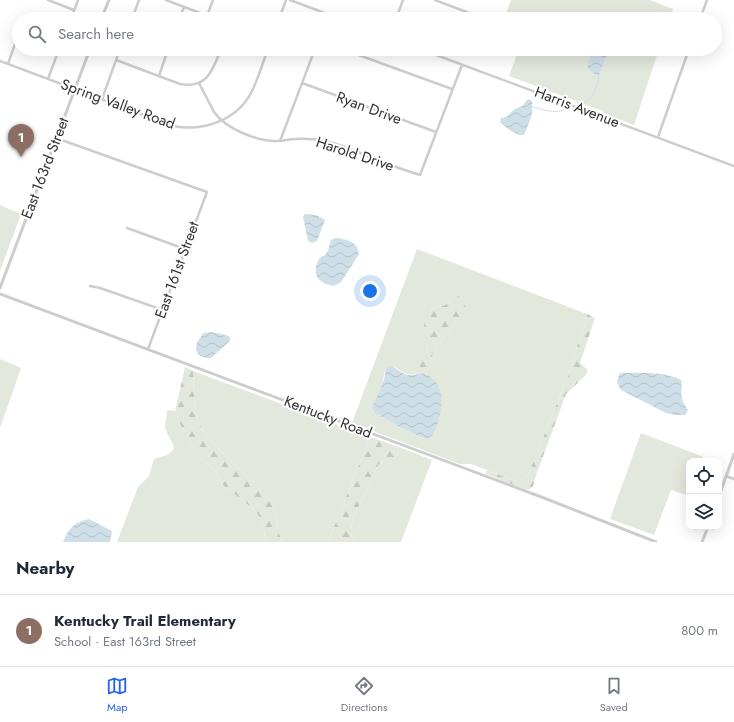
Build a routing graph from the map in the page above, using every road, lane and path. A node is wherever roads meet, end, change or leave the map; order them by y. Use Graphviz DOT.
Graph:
graph roads {
  1 [pos="48,0"];
  2 [pos="78,0"];
  3 [pos="109,0"];
  4 [pos="139,0"];
  5 [pos="166,0"];
  6 [pos="213,0"];
  7 [pos="286,0"];
  8 [pos="290,0"];
  9 [pos="403,0"];
  10 [pos="434,0"];
  11 [pos="707,0"];
  12 [pos="184,7"];
  13 [pos="74,10"];
  14 [pos="105,12"];
  15 [pos="135,12"];
  16 [pos="182,12"];
  17 [pos="197,12"];
  18 [pos="208,12"];
  19 [pos="282,12"];
  20 [pos="322,12"];
  21 [pos="399,12"];
  22 [pos="466,12"];
  23 [pos="703,12"];
  24 [pos="12,52"];
  25 [pos="56,56"];
  26 [pos="87,56"];
  27 [pos="117,56"];
  28 [pos="166,56"];
  29 [pos="218,56"];
  30 [pos="265,56"];
  31 [pos="312,56"];
  32 [pos="362,56"];
  33 [pos="440,56"];
  34 [pos="687,56"];
  35 [pos="116,60"];
  36 [pos="0,61"];
  37 [pos="8,64"];
  38 [pos="462,64"];
  39 [pos="159,76"];
  40 [pos="48,79"];
  41 [pos="199,82"];
  42 [pos="302,83"];
  43 [pos="75,89"];
  44 [pos="452,89"];
  45 [pos="102,99"];
  46 [pos="222,121"];
  47 [pos="436,132"];
  48 [pos="658,137"];
  49 [pos="56,138"];
  50 [pos="280,141"];
  51 [pos="734,166"];
  52 [pos="128,228"];
  53 [pos="185,250"];
  54 [pos="90,286"];
  55 [pos="0,288"];
  56 [pos="0,294"];
  57 [pos="163,310"];
  58 [pos="148,349"];
  59 [pos="734,454"];
  60 [pos="726,476"];
  61 [pos="734,479"];
  62 [pos="720,494"];
  63 [pos="707,530"];
  64 [pos="656,542"];
  65 [pos="702,542"];
  1 -- 13 [label="street"];
  2 -- 13 [label="street"];
  3 -- 14 [label="street"];
  4 -- 15 [label="street"];
  5 -- 12 [label="street"];
  6 -- 18 [label="street"];
  7 -- 19 [label="street"];
  8 -- 20 [label="street"];
  9 -- 21 [label="street"];
  10 -- 22 [label="street"];
  11 -- 23 [label="street"];
  12 -- 16 [label="street"];
  12 -- 17 [label="street"];
  24 -- 37 [label="street"];
  25 -- 40 [label="street"];
  26 -- 43 [label="street, East 163rd Street"];
  27 -- 35 [label="street"];
  28 -- 39 [label="street"];
  29 -- 41 [label="street"];
  30 -- 46 [label="street, Spring Valley Road"];
  31 -- 42 [label="street"];
  32 -- 44 [label="street"];
  33 -- 38 [label="street, Harris Avenue"];
  34 -- 48 [label="street"];
  35 -- 39 [label="street"];
  35 -- 45 [label="street"];
  36 -- 37 [label="street, Spring Valley Road"];
  37 -- 40 [label="street, Spring Valley Road"];
  38 -- 44 [label="street"];
  38 -- 48 [label="street, Harris Avenue"];
  39 -- 41 [label="street"];
  40 -- 43 [label="street, Spring Valley Road"];
  41 -- 46 [label="street"];
  42 -- 47 [label="street, Ryan Drive"];
  42 -- 50 [label="street"];
  43 -- 45 [label="street, Spring Valley Road"];
  43 -- 49 [label="street, East 163rd Street"];
  44 -- 47 [label="street"];
  45 -- 46 [label="street, Spring Valley Road"];
  46 -- 50 [label="street, Harold Drive"];
  47 -- 50 [label="street, Harold Drive"];
  48 -- 51 [label="street, Harris Avenue"];
  49 -- 53 [label="street, East 161st Street"];
  49 -- 55 [label="street, East 163rd Street"];
  52 -- 53 [label="street"];
  53 -- 57 [label="street, East 161st Street"];
  54 -- 57 [label="street"];
  56 -- 58 [label="street, Kentucky Road"];
  57 -- 58 [label="street, East 161st Street"];
  58 -- 64 [label="street, Kentucky Road"];
  59 -- 60 [label="street"];
  60 -- 61 [label="street"];
  60 -- 62 [label="street"];
  63 -- 65 [label="street"];
}
